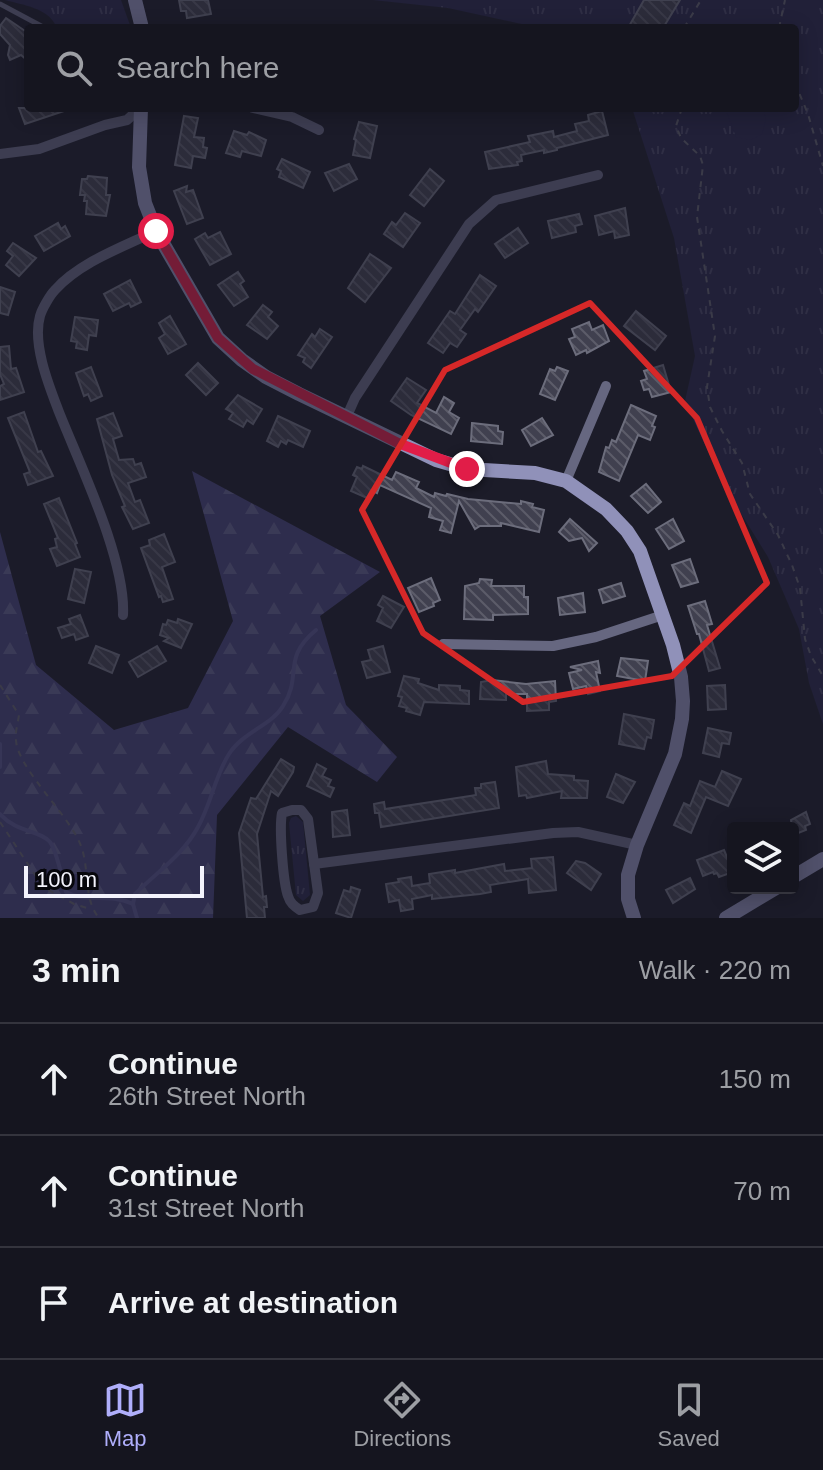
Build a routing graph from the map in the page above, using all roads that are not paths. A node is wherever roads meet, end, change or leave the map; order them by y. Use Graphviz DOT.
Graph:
graph roads {
  1 [pos="135,0"];
  2 [pos="0,4"];
  3 [pos="38,24"];
  4 [pos="141,24"];
  5 [pos="136,112"];
  6 [pos="140,112"];
  7 [pos="270,112"];
  8 [pos="319,130"];
  9 [pos="0,154"];
  10 [pos="598,175"];
  11 [pos="156,231"];
  12 [pos="606,386"];
  13 [pos="347,416"];
  14 [pos="566,481"];
  15 [pos="123,615"];
  16 [pos="663,615"];
  17 [pos="443,644"];
  18 [pos="637,845"];
  19 [pos="823,859"];
  20 [pos="314,864"];
  21 [pos="799,873"];
  22 [pos="766,894"];
  23 [pos="634,918"];
  24 [pos="726,918"];
  1 -- 4 [label="street"];
  2 -- 3 [label="lane"];
  5 -- 9 [label="street"];
  6 -- 11 [label="street"];
  7 -- 8 [label="street"];
  10 -- 13 [label="street"];
  11 -- 13 [label="street"];
  11 -- 15 [label="street"];
  12 -- 14 [label="street"];
  13 -- 14 [label="street"];
  14 -- 16 [label="street"];
  16 -- 17 [label="street"];
  16 -- 18 [label="street"];
  18 -- 20 [label="street"];
  18 -- 23 [label="street"];
  19 -- 21 [label="street"];
  20 -- 20 [label="street"];
  22 -- 24 [label="street"];
}
